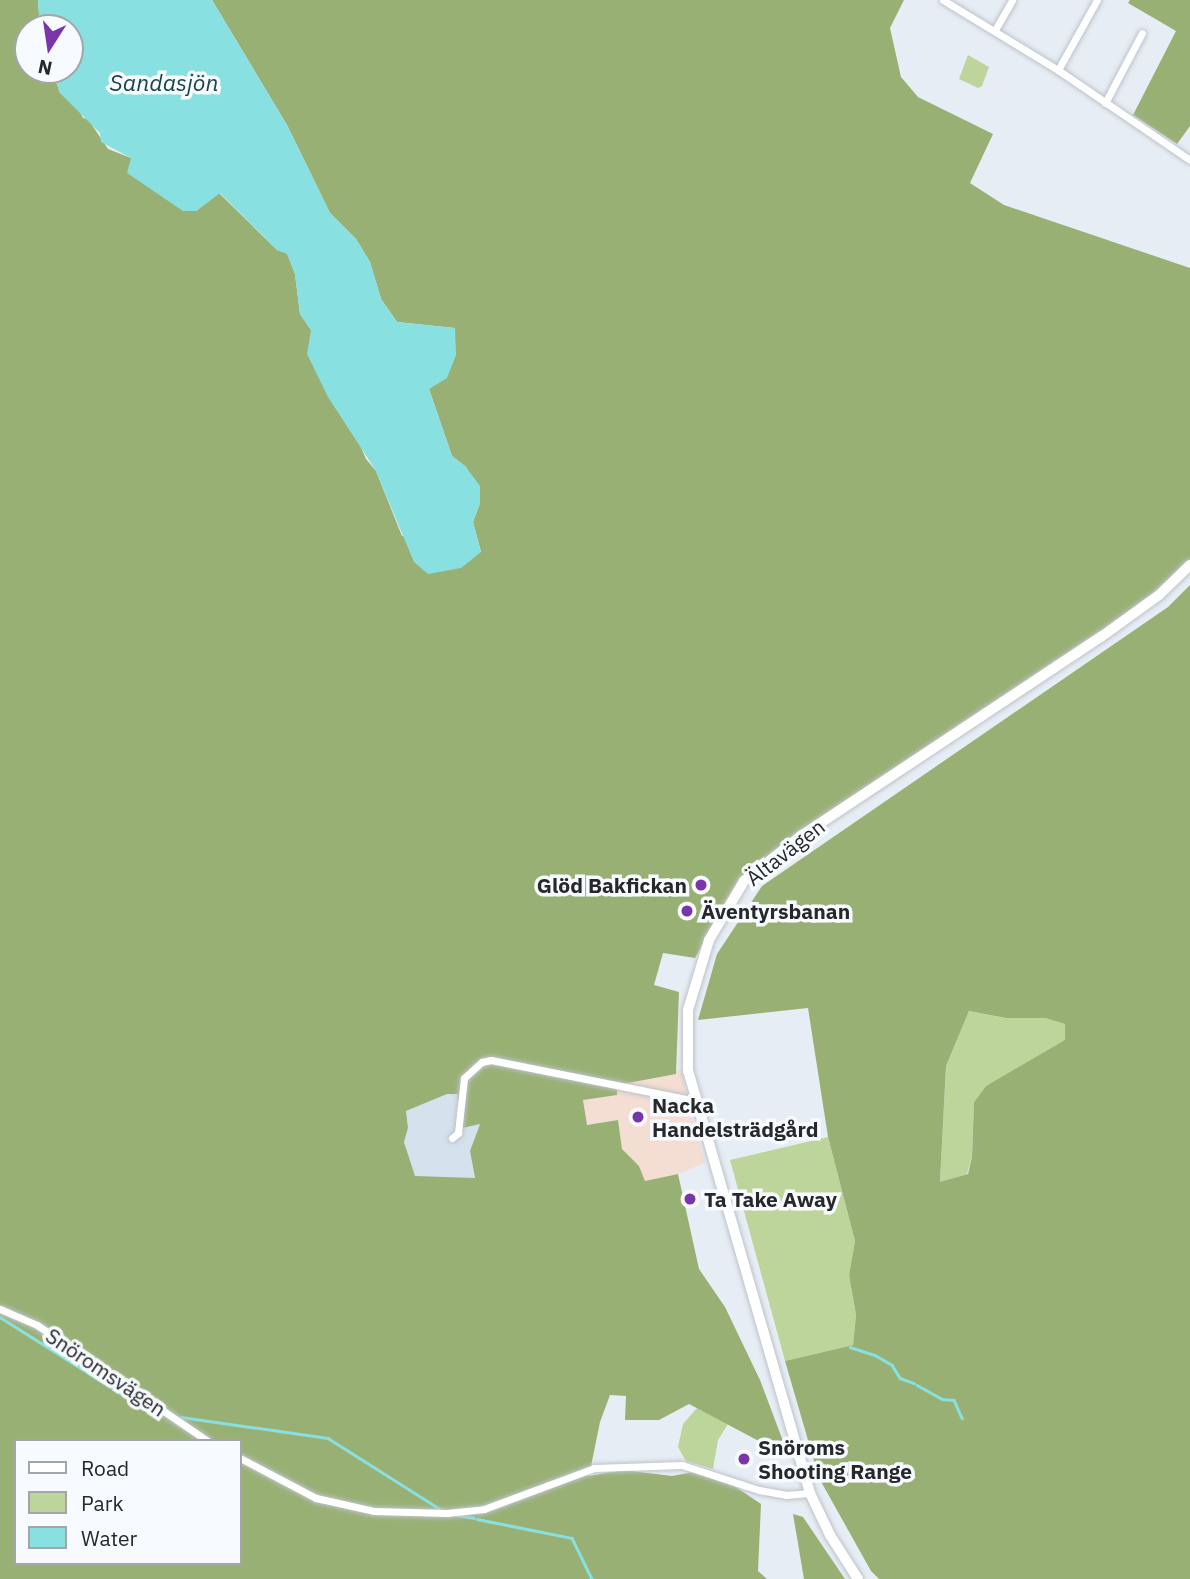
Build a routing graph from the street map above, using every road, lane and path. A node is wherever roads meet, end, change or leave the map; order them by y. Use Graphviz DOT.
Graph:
graph roads {
  1 [pos="943,0"];
  2 [pos="1012,0"];
  3 [pos="1097,0"];
  4 [pos="995,30"];
  5 [pos="1142,33"];
  6 [pos="1058,70"];
  7 [pos="1105,103"];
  8 [pos="1190,160"];
  9 [pos="1190,565"];
  10 [pos="696,1101"];
  11 [pos="452,1138"];
  12 [pos="0,1309"];
  13 [pos="205,1439"];
  14 [pos="242,1459"];
  15 [pos="810,1493"];
  16 [pos="858,1579"];
  1 -- 4 [label="street"];
  2 -- 4 [label="street"];
  3 -- 6 [label="street"];
  4 -- 6 [label="street"];
  5 -- 7 [label="street"];
  6 -- 7 [label="street"];
  7 -- 8 [label="street"];
  9 -- 10 [label="main road, Ältavägen"];
  10 -- 11 [label="street"];
  10 -- 15 [label="main road, Ältavägen"];
  12 -- 13 [label="street, Snöromsvägen"];
  14 -- 15 [label="street"];
  15 -- 16 [label="main road, Ältavägen"];
}
